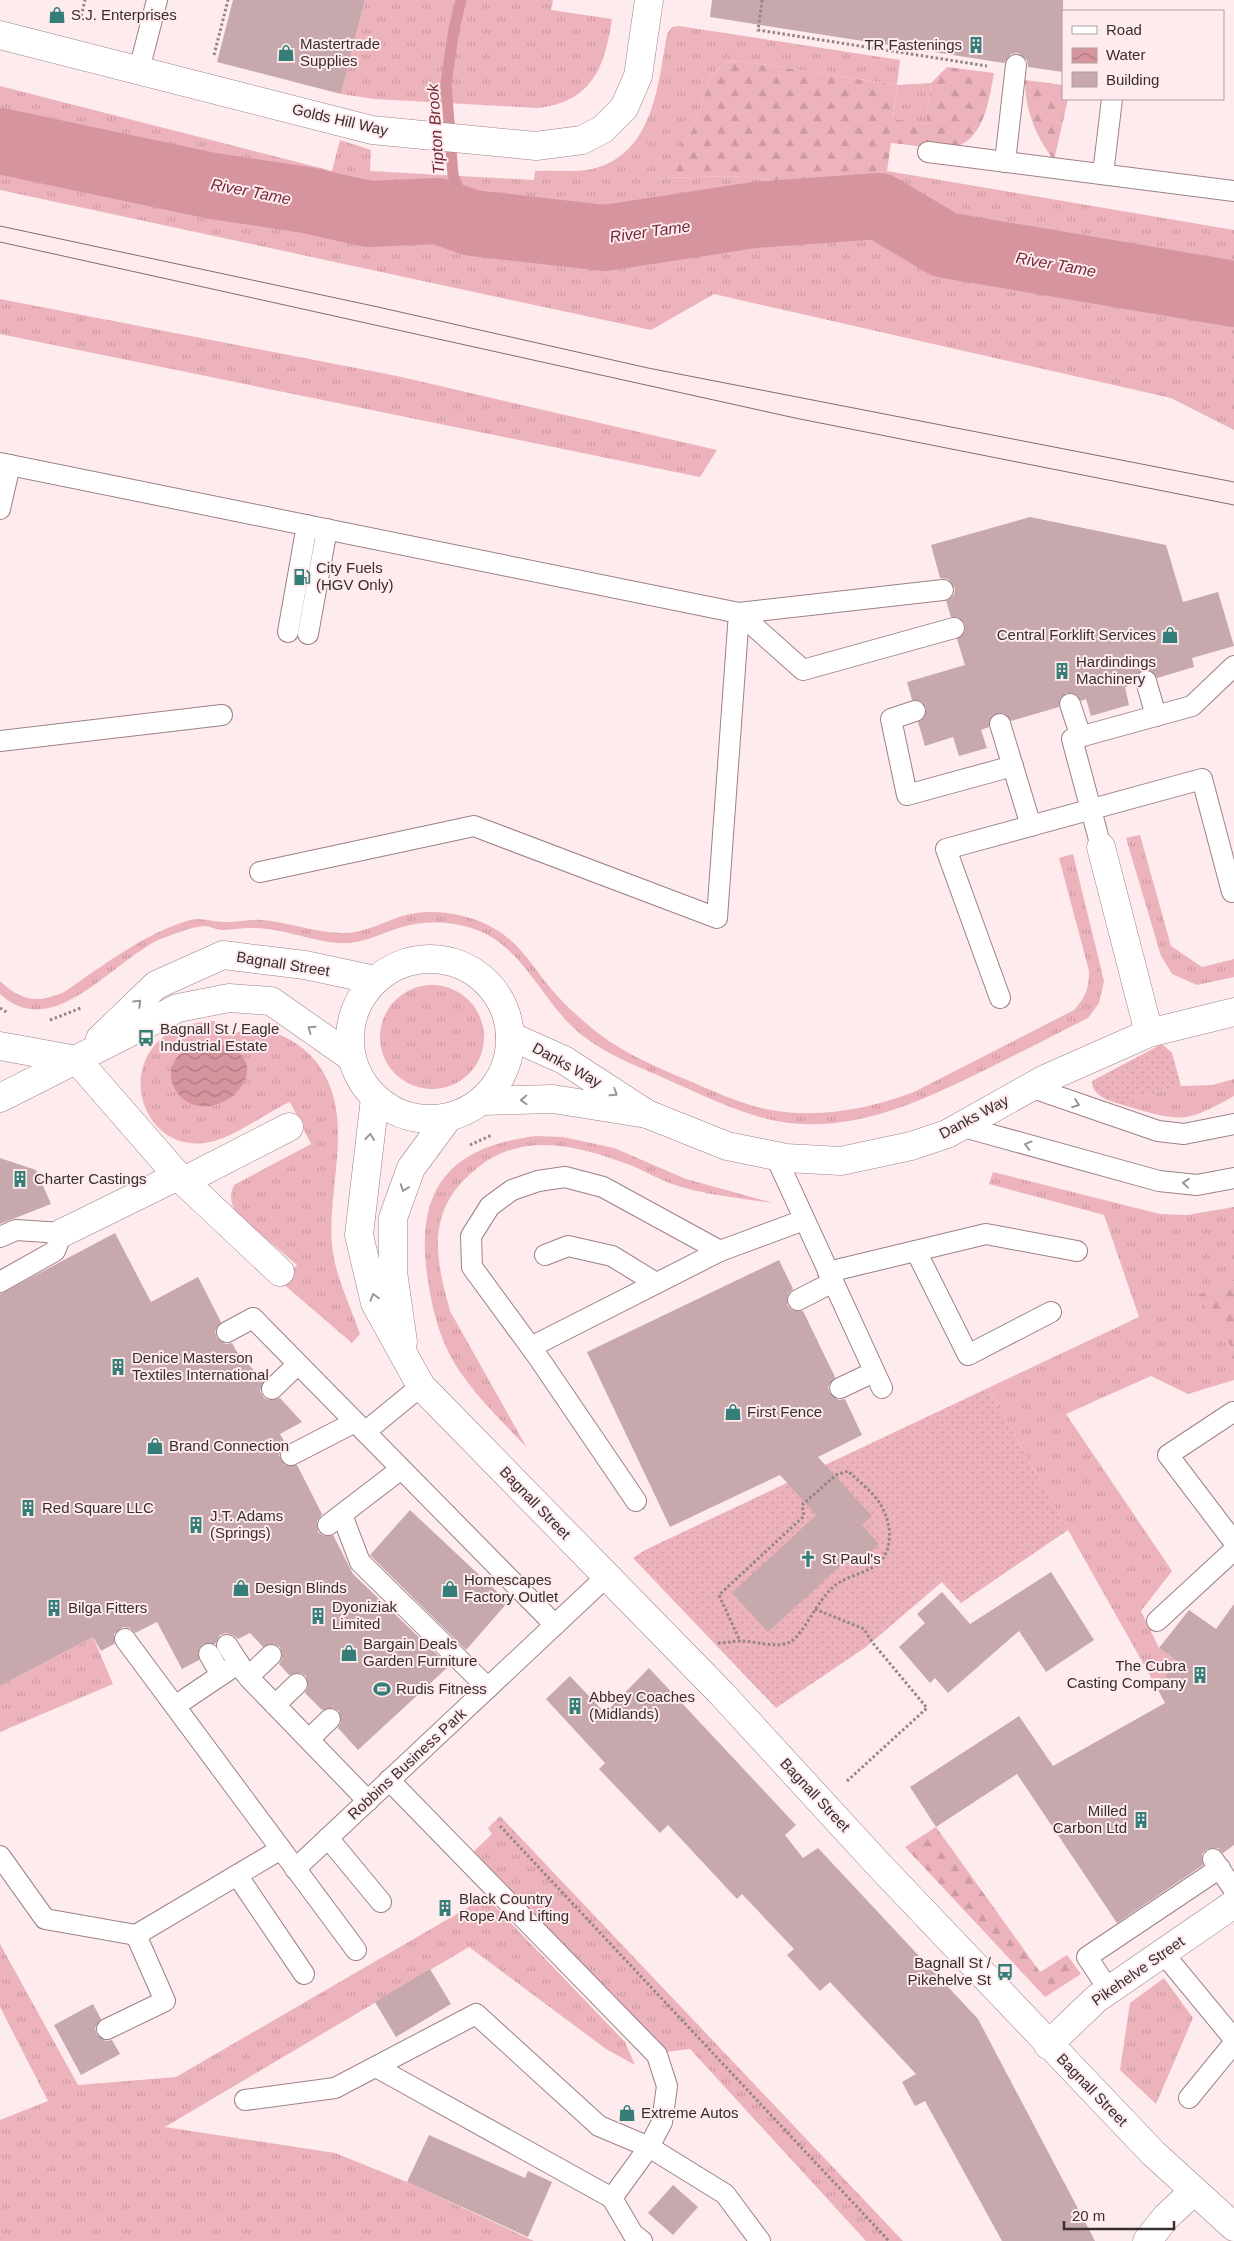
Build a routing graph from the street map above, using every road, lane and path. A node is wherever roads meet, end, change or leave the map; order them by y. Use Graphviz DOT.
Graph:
graph roads {
  1 [pos="85,0"];
  2 [pos="157,0"];
  3 [pos="228,0"];
  4 [pos="649,0"];
  5 [pos="762,0"];
  6 [pos="79,25"];
  7 [pos="0,35"];
  8 [pos="214,58"];
  9 [pos="1016,65"];
  10 [pos="995,68"];
  11 [pos="139,70"];
  12 [pos="1112,100"];
  13 [pos="928,152"];
  14 [pos="1005,162"];
  15 [pos="1103,174"];
  16 [pos="1234,191"];
  17 [pos="5,464"];
  18 [pos="0,509"];
  19 [pos="307,525"];
  20 [pos="327,529"];
  21 [pos="943,590"];
  22 [pos="739,613"];
  23 [pos="954,628"];
  24 [pos="288,632"];
  25 [pos="308,634"];
  26 [pos="1234,666"];
  27 [pos="1146,681"];
  28 [pos="1070,704"];
  29 [pos="915,711"];
  30 [pos="222,716"];
  31 [pos="1156,716"];
  32 [pos="1000,724"];
  33 [pos="1080,737"];
  34 [pos="0,741"];
  35 [pos="1012,766"];
  36 [pos="1090,809"];
  37 [pos="1031,826"];
  38 [pos="1100,847"];
  39 [pos="260,872"];
  40 [pos="1232,892"];
  41 [pos="375,980"];
  42 [pos="1000,998"];
  43 [pos="87,1005"];
  44 [pos="0,1008"];
  45 [pos="1234,1012"];
  46 [pos="16,1017"];
  47 [pos="43,1021"];
  48 [pos="1149,1034"];
  49 [pos="510,1036"];
  50 [pos="0,1046"];
  51 [pos="351,1057"];
  52 [pos="77,1060"];
  53 [pos="1030,1087"];
  54 [pos="0,1098"];
  55 [pos="375,1098"];
  56 [pos="482,1101"];
  57 [pos="647,1114"];
  58 [pos="448,1118"];
  59 [pos="1229,1124"];
  60 [pos="960,1126"];
  61 [pos="289,1127"];
  62 [pos="775,1155"];
  63 [pos="181,1178"];
  64 [pos="1234,1178"];
  65 [pos="804,1220"];
  66 [pos="0,1237"];
  67 [pos="59,1248"];
  68 [pos="720,1251"];
  69 [pos="916,1251"];
  70 [pos="1077,1251"];
  71 [pos="545,1255"];
  72 [pos="280,1272"];
  73 [pos="831,1277"];
  74 [pos="0,1282"];
  75 [pos="656,1283"];
  76 [pos="798,1300"];
  77 [pos="1051,1312"];
  78 [pos="227,1332"];
  79 [pos="530,1346"];
  80 [pos="405,1355"];
  81 [pos="298,1364"];
  82 [pos="421,1386"];
  83 [pos="840,1388"];
  84 [pos="272,1389"];
  85 [pos="1234,1413"];
  86 [pos="360,1427"];
  87 [pos="291,1455"];
  88 [pos="401,1469"];
  89 [pos="636,1501"];
  90 [pos="1234,1542"];
  91 [pos="1234,1550"];
  92 [pos="607,1576"];
  93 [pos="815,1609"];
  94 [pos="1157,1622"];
  95 [pos="555,1625"];
  96 [pos="124,1638"];
  97 [pos="740,1641"];
  98 [pos="714,1644"];
  99 [pos="227,1645"];
  100 [pos="209,1654"];
  101 [pos="271,1656"];
  102 [pos="244,1670"];
  103 [pos="221,1676"];
  104 [pos="297,1684"];
  105 [pos="488,1688"];
  106 [pos="275,1705"];
  107 [pos="175,1706"];
  108 [pos="330,1719"];
  109 [pos="309,1739"];
  110 [pos="389,1780"];
  111 [pos="844,1784"];
  112 [pos="368,1801"];
  113 [pos="500,1826"];
  114 [pos="328,1838"];
  115 [pos="281,1849"];
  116 [pos="0,1856"];
  117 [pos="296,1869"];
  118 [pos="237,1876"];
  119 [pos="1234,1890"];
  120 [pos="382,1902"];
  121 [pos="1234,1904"];
  122 [pos="136,1935"];
  123 [pos="356,1950"];
  124 [pos="1163,1953"];
  125 [pos="304,1974"];
  126 [pos="1109,1990"];
  127 [pos="107,2029"];
  128 [pos="1234,2039"];
  129 [pos="1234,2043"];
  130 [pos="1048,2045"];
  131 [pos="376,2067"];
  132 [pos="1189,2098"];
  133 [pos="245,2100"];
  134 [pos="649,2147"];
  135 [pos="1193,2192"];
  136 [pos="612,2198"];
  137 [pos="1234,2227"];
  138 [pos="642,2241"];
  139 [pos="760,2241"];
  140 [pos="889,2241"];
  141 [pos="1147,2241"];
  1 -- 6 [label="path"];
  2 -- 11 [label="lane"];
  3 -- 8 [label="path"];
  4 -- 11 [label="street, Golds Hill Way"];
  5 -- 10 [label="path"];
  7 -- 11 [label="street, Golds Hill Way"];
  9 -- 14 [label="lane"];
  12 -- 15 [label="lane"];
  13 -- 14 [label="lane"];
  14 -- 15 [label="lane"];
  15 -- 16 [label="lane"];
  17 -- 18 [label="lane"];
  17 -- 19 [label="lane"];
  19 -- 20 [label="lane"];
  19 -- 24 [label="lane"];
  20 -- 22 [label="lane"];
  20 -- 25 [label="lane"];
  21 -- 22 [label="lane"];
  22 -- 23 [label="lane"];
  22 -- 39 [label="lane"];
  26 -- 31 [label="lane"];
  27 -- 31 [label="lane"];
  28 -- 33 [label="lane"];
  29 -- 35 [label="lane"];
  30 -- 34 [label="lane"];
  31 -- 33 [label="lane"];
  32 -- 35 [label="lane"];
  33 -- 36 [label="lane"];
  35 -- 37 [label="lane"];
  36 -- 37 [label="lane"];
  36 -- 38 [label="lane"];
  36 -- 40 [label="lane"];
  37 -- 42 [label="lane"];
  38 -- 48 [label="street"];
  41 -- 49 [label="street"];
  41 -- 51 [label="street"];
  52 -- 41 [label="street, Bagnall Street, one-way"];
  43 -- 47 [label="path"];
  44 -- 46 [label="path"];
  45 -- 48 [label="street, Danks Way"];
  48 -- 53 [label="street, Danks Way"];
  49 -- 56 [label="street"];
  49 -- 57 [label="street, Danks Way, one-way"];
  50 -- 52 [label="street"];
  51 -- 52 [label="street, one-way"];
  51 -- 55 [label="street"];
  52 -- 54 [label="street"];
  52 -- 63 [label="street"];
  53 -- 59 [label="lane, one-way"];
  53 -- 60 [label="street, Danks Way"];
  55 -- 58 [label="street"];
  80 -- 55 [label="street, Bagnall Street, one-way"];
  57 -- 56 [label="street, Danks Way, one-way"];
  56 -- 58 [label="street"];
  57 -- 62 [label="street, Danks Way"];
  58 -- 80 [label="street, Bagnall Street, one-way"];
  60 -- 62 [label="street, Danks Way"];
  64 -- 60 [label="lane, one-way"];
  61 -- 63 [label="street"];
  62 -- 65 [label="lane"];
  63 -- 67 [label="street"];
  63 -- 72 [label="street"];
  65 -- 68 [label="lane"];
  65 -- 73 [label="lane"];
  66 -- 67 [label="lane"];
  67 -- 74 [label="lane"];
  68 -- 75 [label="lane"];
  68 -- 79 [label="lane"];
  69 -- 70 [label="lane"];
  69 -- 73 [label="lane"];
  69 -- 77 [label="lane"];
  71 -- 75 [label="lane"];
  73 -- 76 [label="lane"];
  73 -- 83 [label="lane"];
  75 -- 79 [label="lane"];
  78 -- 81 [label="lane"];
  79 -- 89 [label="lane"];
  80 -- 82 [label="street, Bagnall Street"];
  81 -- 84 [label="lane"];
  81 -- 86 [label="lane"];
  82 -- 86 [label="lane"];
  82 -- 92 [label="street, Bagnall Street"];
  85 -- 90 [label="lane"];
  86 -- 87 [label="lane"];
  86 -- 88 [label="lane"];
  88 -- 95 [label="lane"];
  88 -- 105 [label="lane"];
  91 -- 94 [label="lane"];
  92 -- 95 [label="lane, Robbins Business Park"];
  92 -- 130 [label="street, Bagnall Street"];
  93 -- 97 [label="path"];
  93 -- 97 [label="path"];
  93 -- 111 [label="path"];
  95 -- 105 [label="lane, Robbins Business Park"];
  96 -- 107 [label="lane"];
  97 -- 98 [label="path"];
  99 -- 102 [label="lane"];
  100 -- 103 [label="lane"];
  101 -- 102 [label="lane"];
  102 -- 103 [label="lane"];
  102 -- 106 [label="lane"];
  103 -- 107 [label="lane"];
  104 -- 106 [label="lane"];
  105 -- 110 [label="lane, Robbins Business Park"];
  106 -- 109 [label="lane"];
  107 -- 115 [label="lane"];
  108 -- 109 [label="lane"];
  109 -- 112 [label="lane"];
  110 -- 112 [label="lane, Robbins Business Park"];
  110 -- 134 [label="lane"];
  112 -- 114 [label="lane, Robbins Business Park"];
  113 -- 140 [label="path"];
  114 -- 117 [label="lane, Robbins Business Park"];
  114 -- 120 [label="lane"];
  115 -- 117 [label="lane"];
  115 -- 118 [label="lane"];
  116 -- 122 [label="lane"];
  117 -- 123 [label="lane"];
  118 -- 122 [label="lane"];
  118 -- 125 [label="lane"];
  119 -- 126 [label="lane"];
  121 -- 124 [label="street, Pikehelve Street"];
  122 -- 127 [label="lane"];
  124 -- 126 [label="street, Pikehelve Street"];
  124 -- 128 [label="lane"];
  126 -- 130 [label="street, Pikehelve Street"];
  129 -- 132 [label="lane"];
  130 -- 135 [label="street, Bagnall Street"];
  131 -- 133 [label="lane"];
  131 -- 134 [label="lane"];
  131 -- 136 [label="lane"];
  134 -- 136 [label="lane"];
  134 -- 139 [label="lane"];
  135 -- 137 [label="street, Bagnall Street"];
  135 -- 141 [label="street"];
  136 -- 138 [label="lane"];
}
